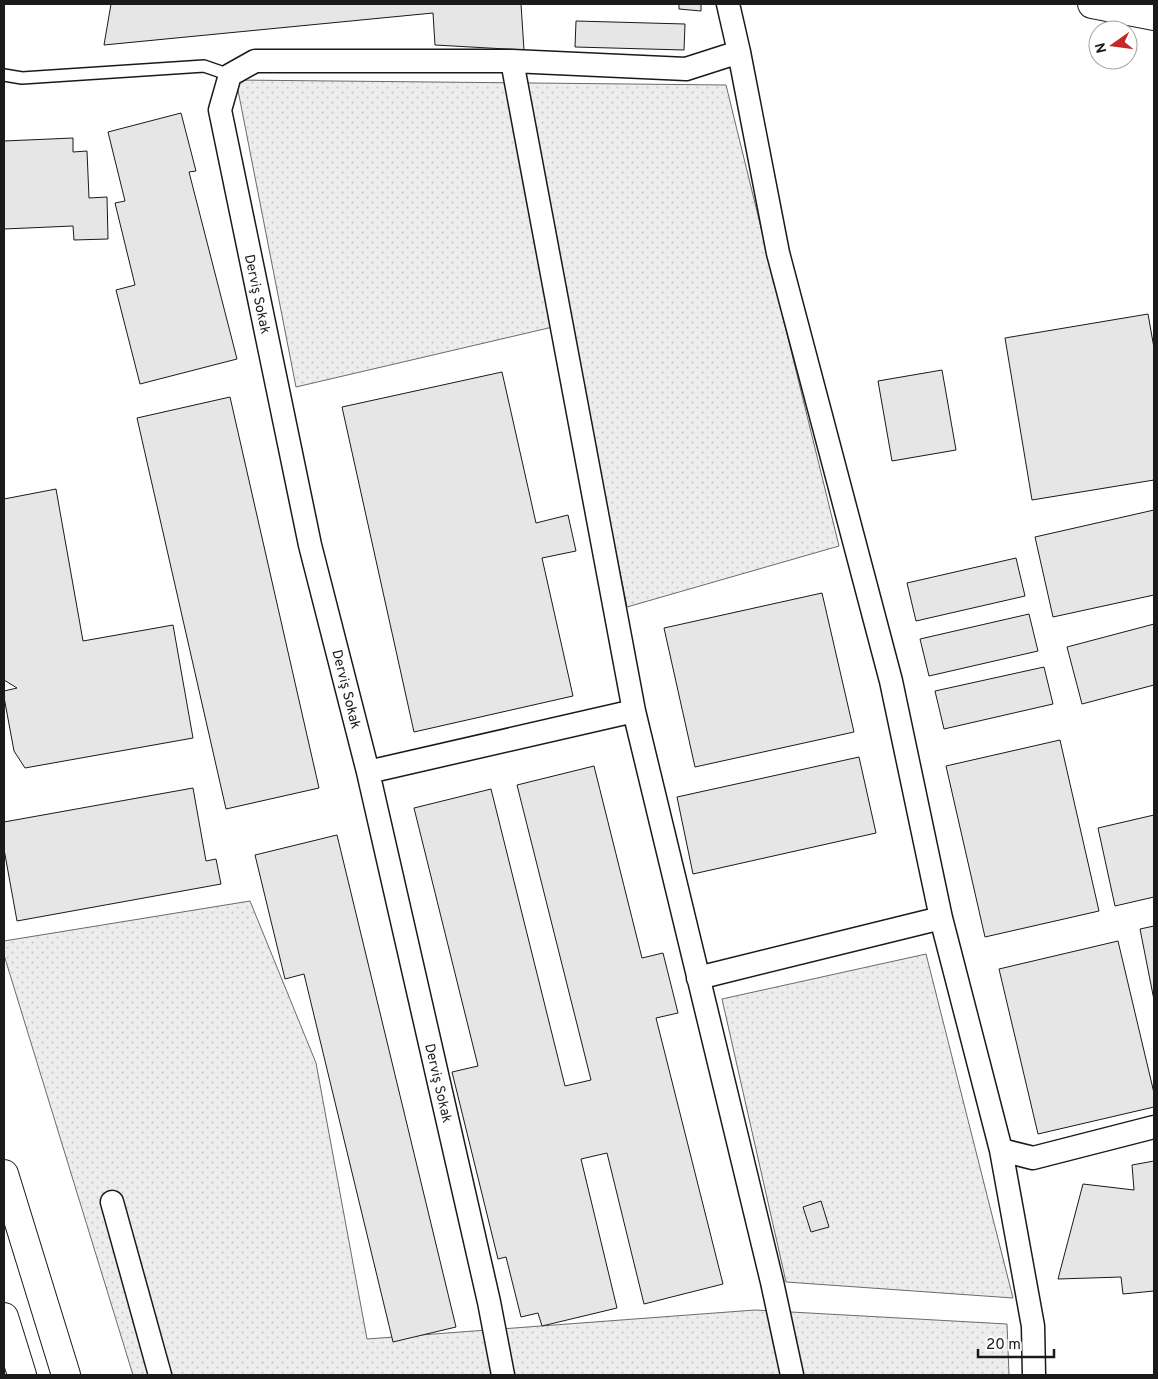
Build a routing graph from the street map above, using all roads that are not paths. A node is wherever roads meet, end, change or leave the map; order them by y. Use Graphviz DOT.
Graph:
graph roads {
  1 [pos="728,4"];
  2 [pos="1092,4"];
  3 [pos="1154,16"];
  4 [pos="739,52"];
  5 [pos="512,61"];
  6 [pos="4,75"];
  7 [pos="230,75"];
  8 [pos="634,711"];
  9 [pos="368,772"];
  10 [pos="941,918"];
  11 [pos="698,978"];
  12 [pos="1154,1127"];
  13 [pos="1002,1150"];
  14 [pos="4,1174"];
  15 [pos="112,1202"];
  16 [pos="4,1317"];
  17 [pos="22,1375"];
  18 [pos="66,1375"];
  19 [pos="160,1375"];
  20 [pos="503,1375"];
  21 [pos="792,1375"];
  22 [pos="1034,1375"];
  1 -- 4 [label="street"];
  2 -- 3 [label="main road"];
  4 -- 5 [label="street"];
  4 -- 10 [label="street"];
  5 -- 7 [label="street"];
  5 -- 8 [label="street"];
  6 -- 7 [label="lane"];
  7 -- 9 [label="street, Derviş Sokak"];
  8 -- 9 [label="street"];
  8 -- 11 [label="street"];
  9 -- 20 [label="street, Derviş Sokak"];
  10 -- 11 [label="street"];
  10 -- 13 [label="street"];
  11 -- 21 [label="street"];
  12 -- 13 [label="street"];
  13 -- 22 [label="street"];
  14 -- 18 [label="main road"];
  15 -- 19 [label="street"];
  16 -- 17 [label="main road"];
}
